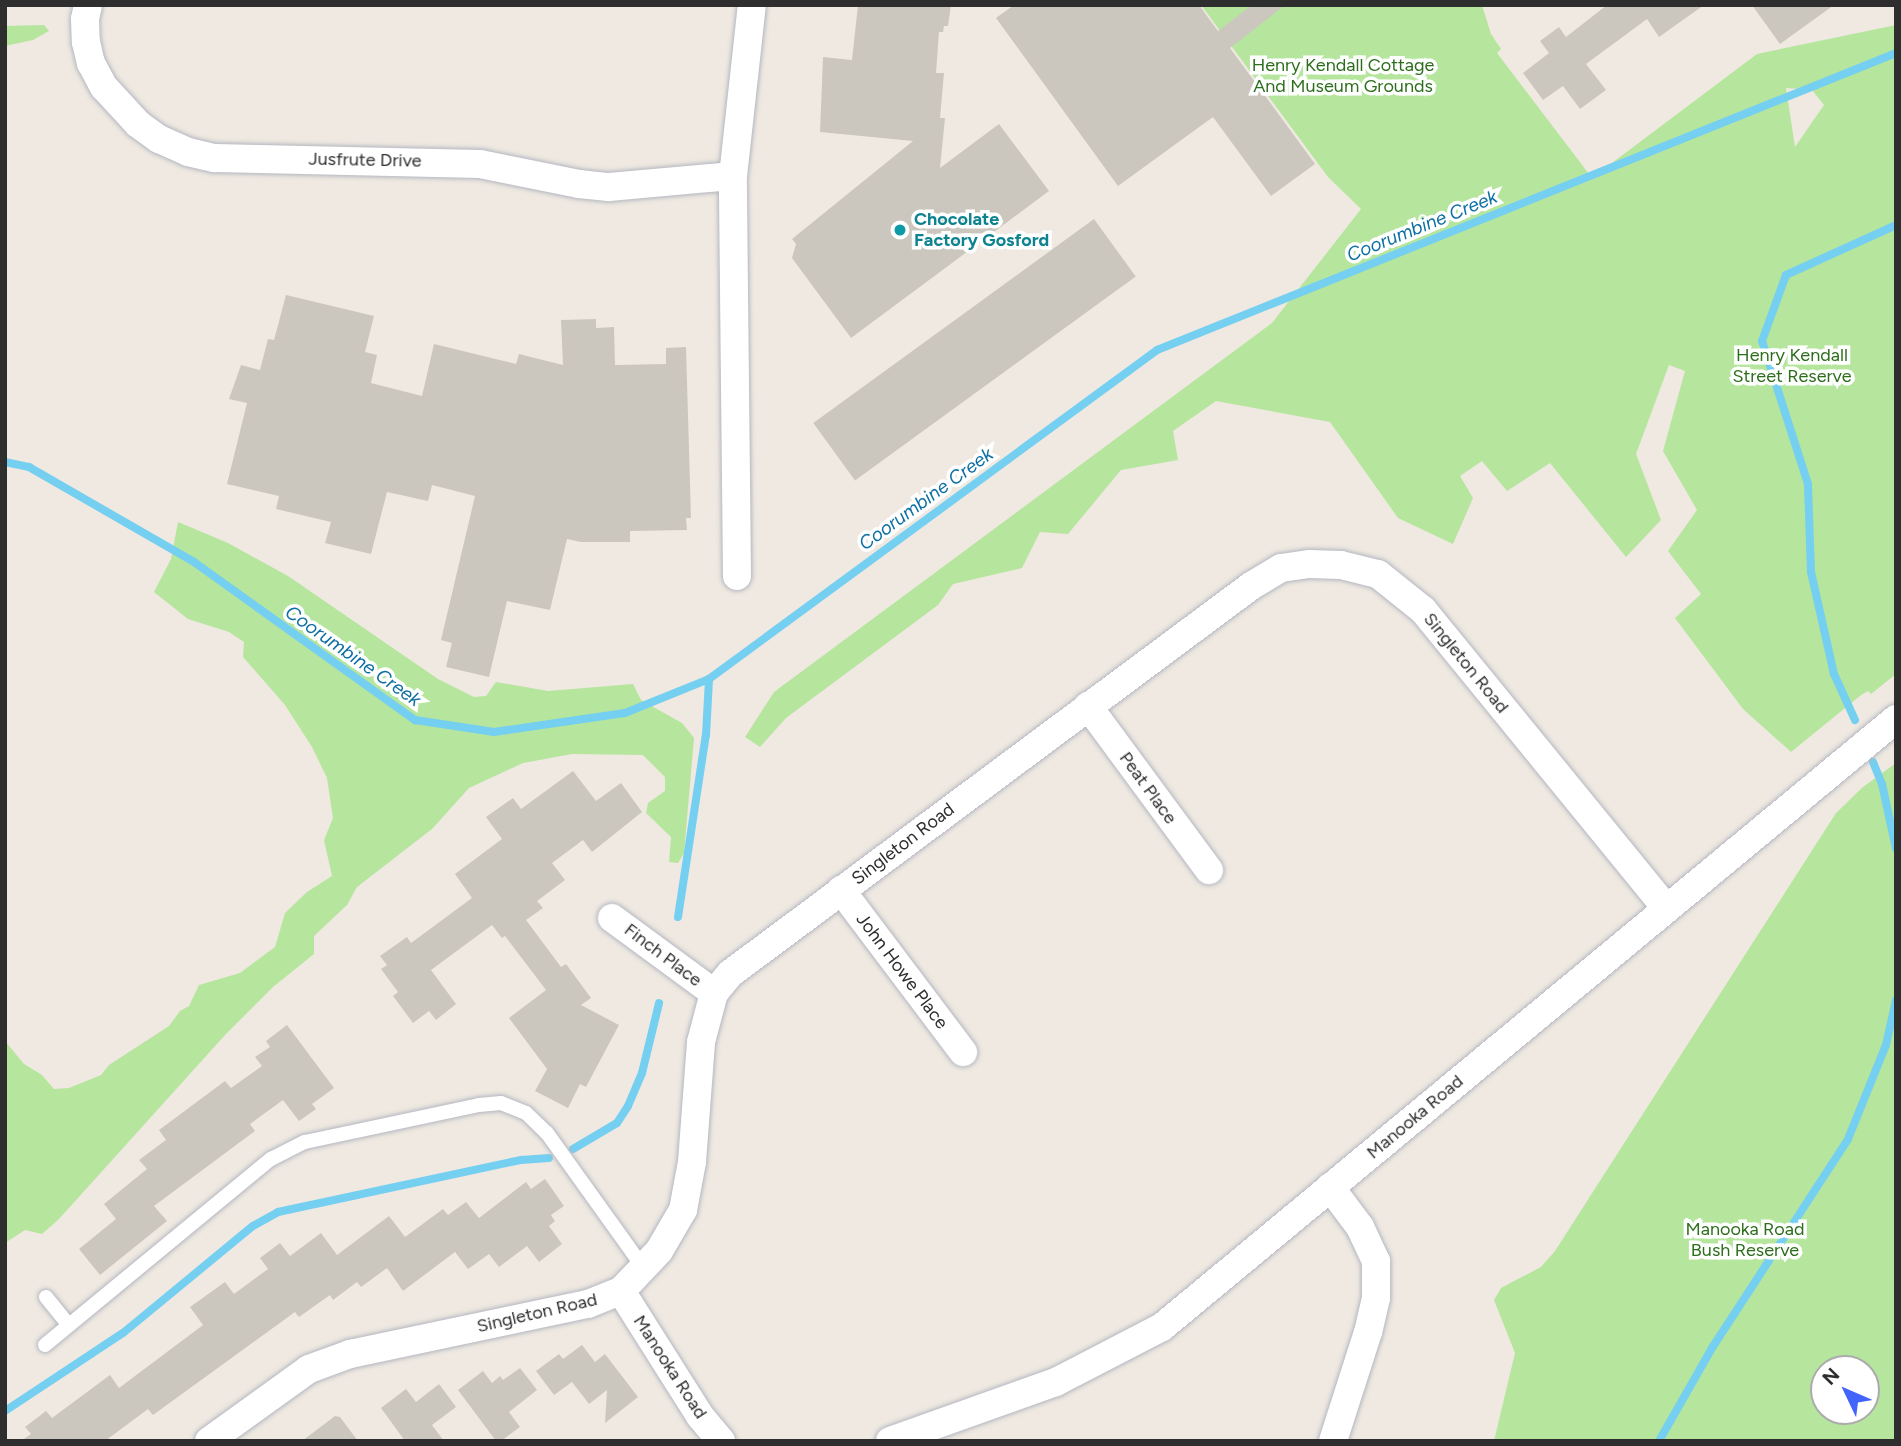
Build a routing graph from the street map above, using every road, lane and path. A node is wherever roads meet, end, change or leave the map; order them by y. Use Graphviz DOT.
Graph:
graph roads {
  1 [pos="88,5"];
  2 [pos="752,5"];
  3 [pos="733,176"];
  4 [pos="737,576"];
  5 [pos="1088,706"];
  6 [pos="1896,719"];
  7 [pos="1209,870"];
  8 [pos="841,890"];
  9 [pos="1666,908"];
  10 [pos="612,918"];
  11 [pos="714,993"];
  12 [pos="963,1052"];
  13 [pos="1330,1187"];
  14 [pos="643,1267"];
  15 [pos="621,1291"];
  16 [pos="46,1297"];
  17 [pos="69,1325"];
  18 [pos="45,1345"];
  19 [pos="209,1441"];
  20 [pos="721,1441"];
  21 [pos="890,1441"];
  22 [pos="1333,1441"];
  1 -- 3 [label="street, Jusfrute Drive"];
  2 -- 3 [label="street"];
  3 -- 4 [label="street"];
  5 -- 7 [label="street, Peat Place"];
  5 -- 8 [label="street, Singleton Road"];
  5 -- 9 [label="street, Singleton Road"];
  6 -- 9 [label="street, Manooka Road"];
  8 -- 11 [label="street, Singleton Road"];
  8 -- 12 [label="street, John Howe Place"];
  9 -- 13 [label="street, Manooka Road"];
  10 -- 11 [label="street, Finch Place"];
  11 -- 14 [label="street, Singleton Road"];
  13 -- 21 [label="street, Manooka Road"];
  13 -- 22 [label="street"];
  14 -- 15 [label="street, Singleton Road"];
  14 -- 17 [label="lane"];
  15 -- 19 [label="street, Singleton Road"];
  15 -- 20 [label="street, Manooka Road"];
  16 -- 17 [label="lane"];
  17 -- 18 [label="lane"];
}
